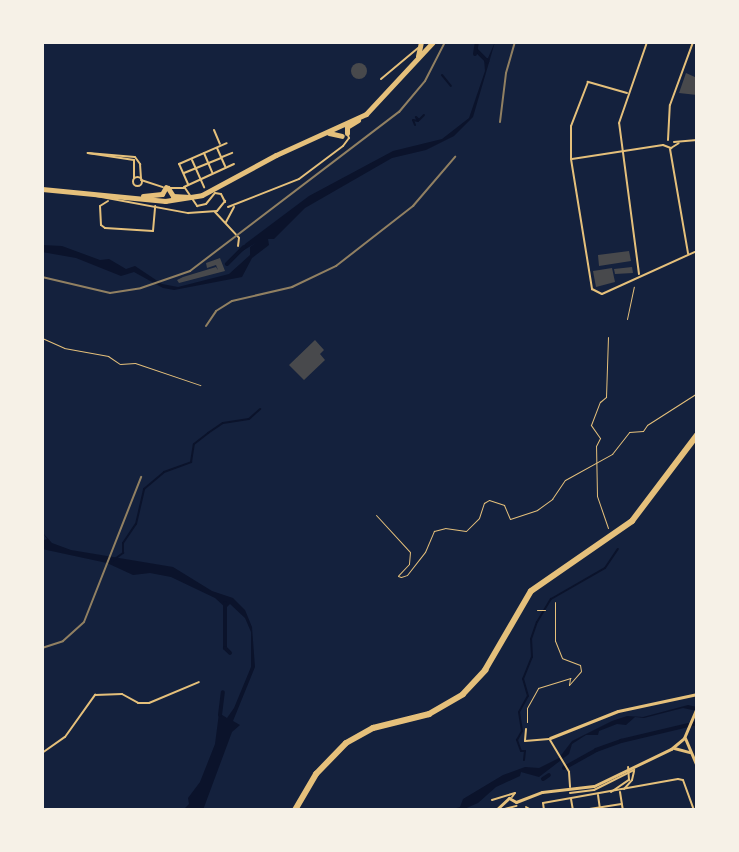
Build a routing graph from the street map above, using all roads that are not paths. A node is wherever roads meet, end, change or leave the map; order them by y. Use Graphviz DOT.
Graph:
graph roads {
  1 [pos="647,42"];
  2 [pos="693,42"];
  3 [pos="426,44"];
  4 [pos="418,57"];
  5 [pos="381,79"];
  6 [pos="627,93"];
  7 [pos="374,108"];
  8 [pos="214,130"];
  9 [pos="345,137"];
  10 [pos="313,138"];
  11 [pos="697,140"];
  12 [pos="227,143"];
  13 [pos="672,145"];
  14 [pos="219,147"];
  15 [pos="621,152"];
  16 [pos="204,153"];
  17 [pos="232,153"];
  18 [pos="221,158"];
  19 [pos="192,159"];
  20 [pos="571,159"];
  21 [pos="208,163"];
  22 [pos="234,164"];
  23 [pos="226,167"];
  24 [pos="196,169"];
  25 [pos="183,174"];
  26 [pos="214,175"];
  27 [pos="134,178"];
  28 [pos="200,178"];
  29 [pos="142,181"];
  30 [pos="188,184"];
  31 [pos="204,187"];
  32 [pos="42,188"];
  33 [pos="184,188"];
  34 [pos="167,190"];
  35 [pos="91,195"];
  36 [pos="139,196"];
  37 [pos="190,197"];
  38 [pos="115,201"];
  39 [pos="225,201"];
  40 [pos="149,205"];
  41 [pos="156,206"];
  42 [pos="235,206"];
  43 [pos="228,207"];
  44 [pos="221,208"];
  45 [pos="153,210"];
  46 [pos="230,211"];
  47 [pos="214,212"];
  48 [pos="221,215"];
  49 [pos="228,216"];
  50 [pos="227,223"];
  51 [pos="238,246"];
  52 [pos="697,251"];
  53 [pos="688,254"];
  54 [pos="639,268"];
  55 [pos="648,272"];
  56 [pos="639,276"];
  57 [pos="696,439"];
  58 [pos="199,682"];
  59 [pos="697,694"];
  60 [pos="697,708"];
  61 [pos="526,729"];
  62 [pos="550,740"];
  63 [pos="682,745"];
  64 [pos="42,753"];
  65 [pos="697,768"];
  66 [pos="631,769"];
  67 [pos="697,776"];
  68 [pos="564,788"];
  69 [pos="570,790"];
  70 [pos="594,790"];
  71 [pos="620,792"];
  72 [pos="604,794"];
  73 [pos="598,795"];
  74 [pos="511,797"];
  75 [pos="571,799"];
  76 [pos="492,800"];
  77 [pos="553,801"];
  78 [pos="622,804"];
  79 [pos="517,806"];
  80 [pos="526,807"];
  81 [pos="502,809"];
  82 [pos="600,809"];
  83 [pos="296,810"];
  84 [pos="496,810"];
  85 [pos="531,810"];
  86 [pos="544,810"];
  87 [pos="554,810"];
  88 [pos="573,810"];
  89 [pos="583,810"];
  90 [pos="623,810"];
  91 [pos="682,810"];
  92 [pos="692,810"];
  1 -- 6 [label="street"];
  2 -- 13 [label="street"];
  3 -- 4 [label="highway"];
  3 -- 4 [label="highway"];
  3 -- 5 [label="street"];
  4 -- 7 [label="highway"];
  4 -- 37 [label="highway"];
  6 -- 15 [label="street"];
  6 -- 20 [label="street"];
  7 -- 9 [label="highway"];
  7 -- 10 [label="highway"];
  8 -- 14 [label="street"];
  9 -- 10 [label="highway"];
  9 -- 42 [label="street"];
  10 -- 32 [label="highway"];
  11 -- 13 [label="street"];
  12 -- 14 [label="street"];
  13 -- 15 [label="street"];
  13 -- 53 [label="street"];
  14 -- 16 [label="street"];
  14 -- 18 [label="street"];
  15 -- 20 [label="street"];
  15 -- 54 [label="street"];
  16 -- 19 [label="street"];
  16 -- 21 [label="street"];
  17 -- 18 [label="street"];
  18 -- 21 [label="street"];
  18 -- 23 [label="street"];
  19 -- 24 [label="street"];
  19 -- 25 [label="street"];
  20 -- 56 [label="street"];
  21 -- 24 [label="street"];
  21 -- 26 [label="street"];
  22 -- 23 [label="street"];
  23 -- 26 [label="street"];
  24 -- 25 [label="street"];
  24 -- 28 [label="street"];
  25 -- 30 [label="street"];
  26 -- 28 [label="street"];
  27 -- 29 [label="street"];
  27 -- 29 [label="street"];
  27 -- 29 [label="street"];
  28 -- 30 [label="street"];
  28 -- 31 [label="street"];
  29 -- 34 [label="street"];
  30 -- 33 [label="street"];
  32 -- 36 [label="highway"];
  33 -- 34 [label="street"];
  33 -- 37 [label="street"];
  34 -- 36 [label="highway"];
  34 -- 37 [label="highway"];
  35 -- 38 [label="street"];
  36 -- 37 [label="highway"];
  37 -- 39 [label="street"];
  38 -- 40 [label="street"];
  38 -- 45 [label="street"];
  39 -- 43 [label="street"];
  39 -- 44 [label="street"];
  40 -- 41 [label="street"];
  40 -- 45 [label="street"];
  41 -- 45 [label="street"];
  41 -- 47 [label="street"];
  42 -- 43 [label="street"];
  42 -- 46 [label="street"];
  43 -- 44 [label="street"];
  43 -- 46 [label="street"];
  44 -- 47 [label="street"];
  44 -- 48 [label="street"];
  46 -- 49 [label="street"];
  47 -- 48 [label="street"];
  48 -- 49 [label="street"];
  48 -- 50 [label="street"];
  49 -- 50 [label="street"];
  50 -- 51 [label="street"];
  52 -- 53 [label="street"];
  53 -- 55 [label="street"];
  54 -- 55 [label="street"];
  54 -- 56 [label="street"];
  55 -- 56 [label="street"];
  57 -- 83 [label="highway"];
  58 -- 64 [label="street"];
  59 -- 62 [label="street"];
  60 -- 63 [label="street"];
  61 -- 62 [label="street"];
  62 -- 69 [label="street"];
  63 -- 65 [label="street"];
  63 -- 66 [label="street"];
  65 -- 67 [label="street"];
  66 -- 69 [label="street"];
  66 -- 70 [label="street"];
  66 -- 71 [label="street"];
  66 -- 72 [label="street"];
  68 -- 69 [label="street"];
  68 -- 77 [label="street"];
  68 -- 79 [label="street"];
  69 -- 70 [label="street"];
  70 -- 72 [label="street"];
  71 -- 72 [label="street"];
  71 -- 78 [label="street"];
  71 -- 92 [label="street"];
  72 -- 73 [label="street"];
  73 -- 75 [label="street"];
  73 -- 82 [label="street"];
  74 -- 76 [label="street"];
  74 -- 79 [label="street"];
  74 -- 84 [label="street"];
  75 -- 77 [label="street"];
  75 -- 88 [label="street"];
  77 -- 86 [label="street"];
  77 -- 87 [label="street"];
  78 -- 82 [label="street"];
  78 -- 90 [label="street"];
  79 -- 81 [label="street"];
  80 -- 85 [label="street"];
  82 -- 89 [label="street"];
  91 -- 92 [label="street"];
}
